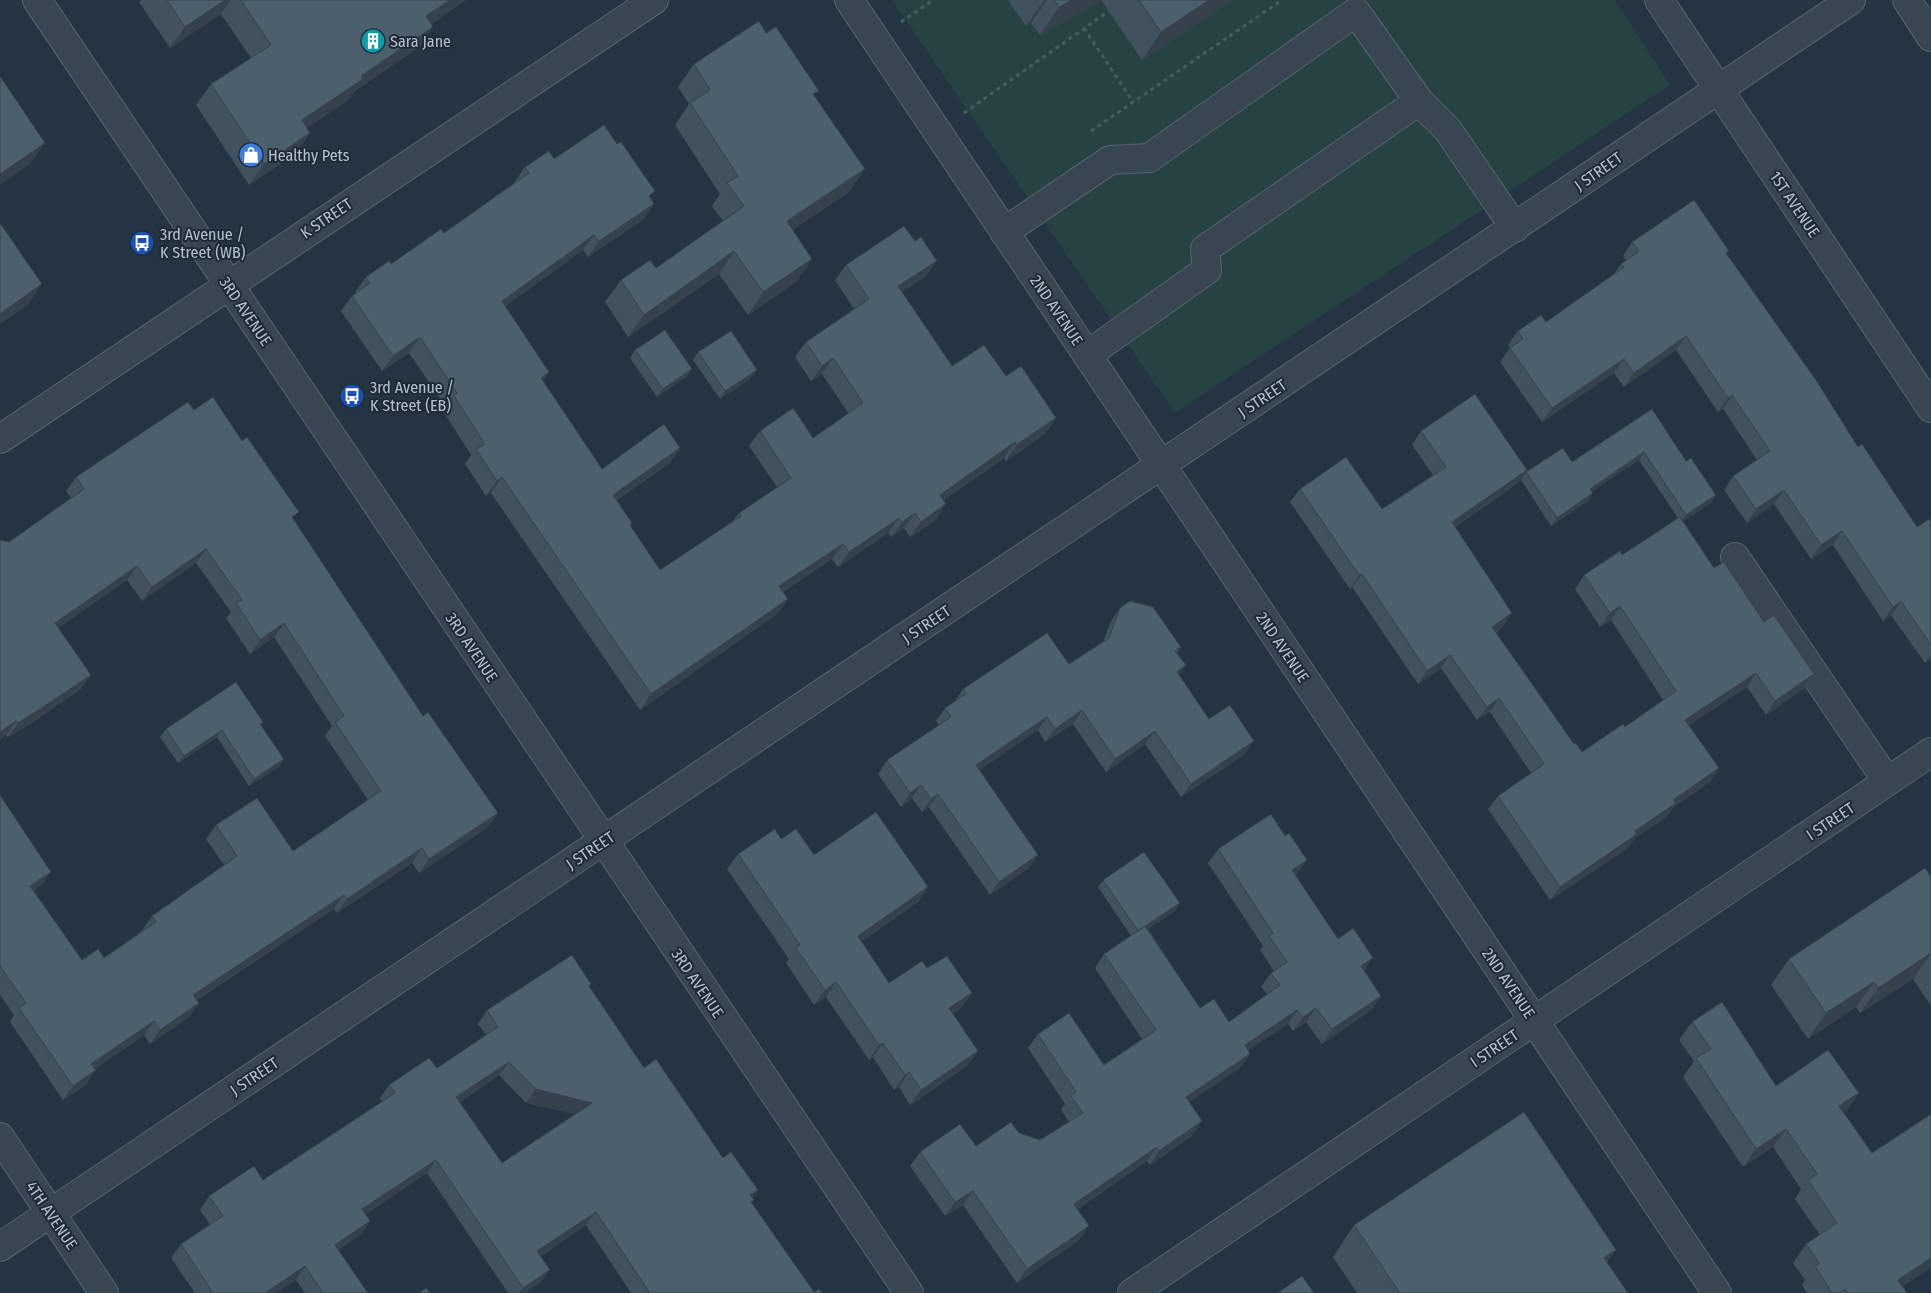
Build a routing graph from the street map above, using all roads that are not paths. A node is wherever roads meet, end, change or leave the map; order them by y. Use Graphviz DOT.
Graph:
graph roads {
  1 [pos="37,0"];
  2 [pos="654,0"];
  3 [pos="849,0"];
  4 [pos="1659,0"];
  5 [pos="1851,0"];
  6 [pos="1908,0"];
  7 [pos="1931,37"];
  8 [pos="1719,90"];
  9 [pos="1418,101"];
  10 [pos="1516,228"];
  11 [pos="1004,232"];
  12 [pos="228,284"];
  13 [pos="1088,355"];
  14 [pos="1931,408"];
  15 [pos="0,439"];
  16 [pos="1161,466"];
  17 [pos="1735,558"];
  18 [pos="1931,752"];
  19 [pos="1887,781"];
  20 [pos="603,841"];
  21 [pos="1534,1021"];
  22 [pos="0,1137"];
  23 [pos="51,1213"];
  24 [pos="0,1247"];
  25 [pos="104,1293"];
  26 [pos="909,1293"];
  27 [pos="1132,1293"];
  28 [pos="1717,1293"];
  1 -- 12 [label="street, 3RD AVENUE"];
  2 -- 12 [label="street, K STREET"];
  3 -- 11 [label="street, 2ND AVENUE"];
  4 -- 8 [label="street, 1ST AVENUE"];
  5 -- 8 [label="street, J STREET"];
  6 -- 7 [label="street"];
  8 -- 10 [label="street, J STREET"];
  8 -- 14 [label="street, 1ST AVENUE"];
  9 -- 10 [label="street"];
  9 -- 11 [label="street"];
  9 -- 13 [label="street"];
  10 -- 16 [label="street, J STREET"];
  11 -- 13 [label="street, 2ND AVENUE"];
  12 -- 15 [label="street, K STREET"];
  12 -- 20 [label="street, 3RD AVENUE"];
  13 -- 16 [label="street, 2ND AVENUE"];
  16 -- 20 [label="street, J STREET"];
  16 -- 21 [label="street, 2ND AVENUE"];
  17 -- 19 [label="street"];
  18 -- 19 [label="street, I STREET"];
  19 -- 21 [label="street, I STREET"];
  20 -- 23 [label="street, J STREET"];
  20 -- 26 [label="street, 3RD AVENUE"];
  21 -- 27 [label="street, I STREET"];
  21 -- 28 [label="street, 2ND AVENUE"];
  22 -- 23 [label="street, 4TH AVENUE"];
  23 -- 24 [label="street, J STREET"];
  23 -- 25 [label="street, 4TH AVENUE"];
}
